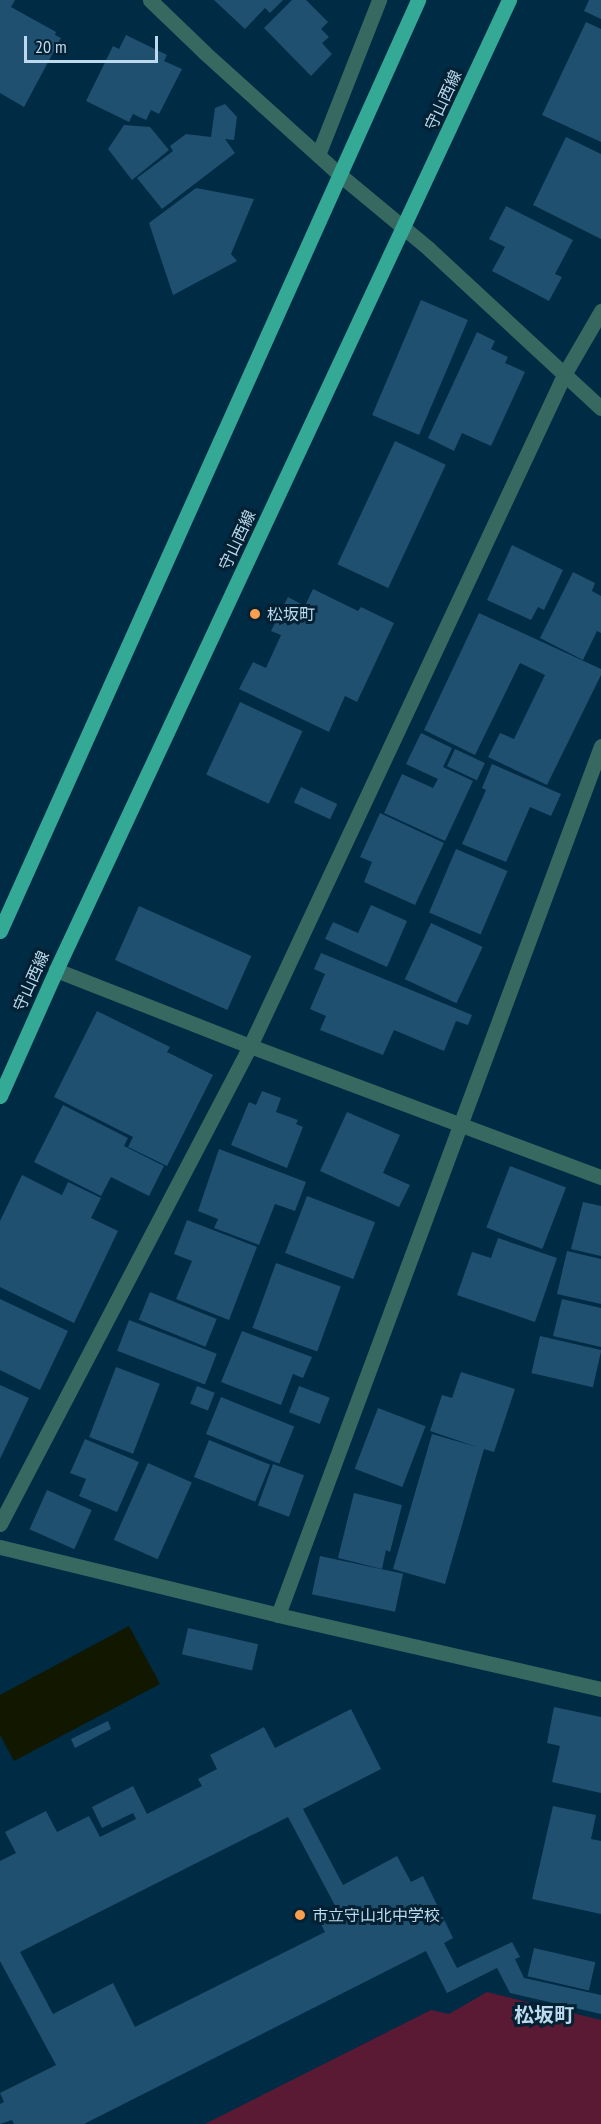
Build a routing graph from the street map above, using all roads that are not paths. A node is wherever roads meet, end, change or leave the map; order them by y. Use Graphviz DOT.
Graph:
graph roads {
  1 [pos="150,0"];
  2 [pos="379,0"];
  3 [pos="418,0"];
  4 [pos="509,0"];
  5 [pos="318,155"];
  6 [pos="340,175"];
  7 [pos="403,226"];
  8 [pos="601,311"];
  9 [pos="565,373"];
  10 [pos="601,408"];
  11 [pos="601,746"];
  12 [pos="0,931"];
  13 [pos="56,970"];
  14 [pos="250,1046"];
  15 [pos="0,1096"];
  16 [pos="459,1122"];
  17 [pos="601,1177"];
  18 [pos="0,1524"];
  19 [pos="0,1547"];
  20 [pos="278,1615"];
  21 [pos="601,1689"];
  1 -- 5 [label="street"];
  2 -- 5 [label="street"];
  3 -- 6 [label="main road"];
  4 -- 7 [label="main road, 守山西線"];
  5 -- 6 [label="street"];
  6 -- 7 [label="street"];
  6 -- 12 [label="main road"];
  7 -- 9 [label="street"];
  7 -- 13 [label="main road, 守山西線"];
  8 -- 9 [label="street"];
  9 -- 10 [label="street"];
  9 -- 14 [label="street"];
  11 -- 16 [label="street"];
  13 -- 14 [label="street"];
  13 -- 15 [label="main road, 守山西線"];
  14 -- 16 [label="street"];
  14 -- 18 [label="street"];
  16 -- 17 [label="street"];
  16 -- 20 [label="street"];
  19 -- 20 [label="street"];
  20 -- 21 [label="street"];
}
